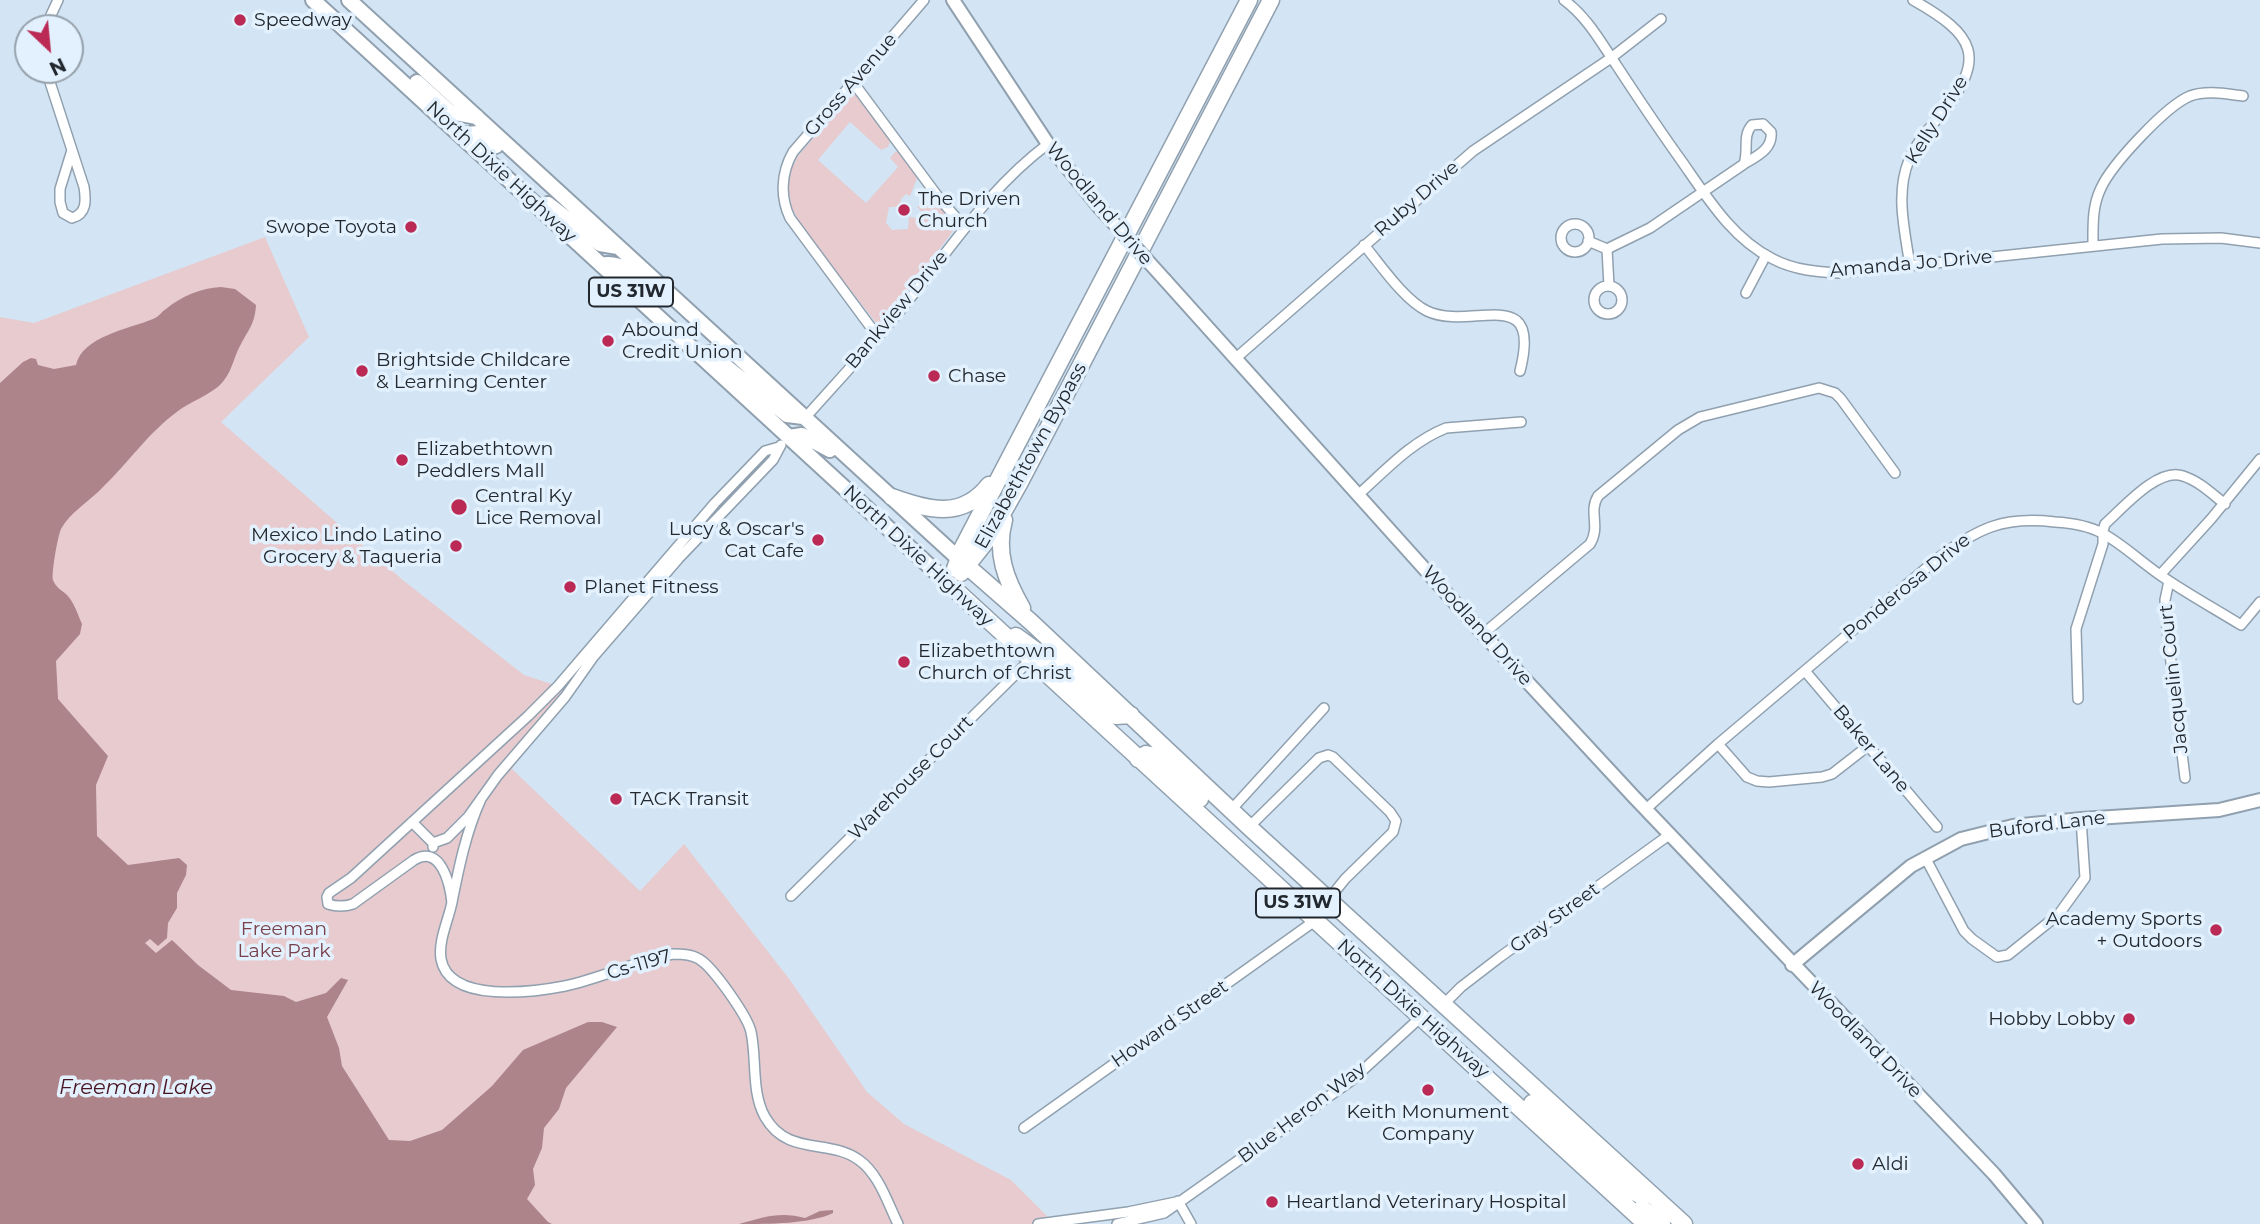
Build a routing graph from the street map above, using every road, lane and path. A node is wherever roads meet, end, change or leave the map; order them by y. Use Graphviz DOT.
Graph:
graph roads {
  1 [pos="313,0"];
  2 [pos="339,0"];
  3 [pos="349,0"];
  4 [pos="924,0"];
  5 [pos="953,0"];
  6 [pos="1249,0"];
  7 [pos="1271,0"];
  8 [pos="1564,0"];
  9 [pos="1913,0"];
  10 [pos="1661,19"];
  11 [pos="352,35"];
  12 [pos="394,42"];
  13 [pos="1611,58"];
  14 [pos="853,82"];
  15 [pos="51,84"];
  16 [pos="2243,96"];
  17 [pos="477,117"];
  18 [pos="464,139"];
  19 [pos="1048,144"];
  20 [pos="72,150"];
  21 [pos="1744,164"];
  22 [pos="1704,193"];
  23 [pos="568,201"];
  24 [pos="965,228"];
  25 [pos="1588,241"];
  26 [pos="2260,243"];
  27 [pos="1364,245"];
  28 [pos="2093,246"];
  29 [pos="619,247"];
  30 [pos="1607,249"];
  31 [pos="1766,255"];
  32 [pos="602,265"];
  33 [pos="1910,266"];
  34 [pos="1609,286"];
  35 [pos="1746,293"];
  36 [pos="878,337"];
  37 [pos="697,352"];
  38 [pos="735,354"];
  39 [pos="1236,358"];
  40 [pos="1520,371"];
  41 [pos="805,418"];
  42 [pos="1521,422"];
  43 [pos="784,442"];
  44 [pos="2260,460"];
  45 [pos="1008,461"];
  46 [pos="1895,473"];
  47 [pos="1020,482"];
  48 [pos="1359,494"];
  49 [pos="890,495"];
  50 [pos="2225,504"];
  51 [pos="2102,533"];
  52 [pos="963,563"];
  53 [pos="2164,578"];
  54 [pos="949,584"];
  55 [pos="2260,602"];
  56 [pos="1031,622"];
  57 [pos="1000,632"];
  58 [pos="1483,634"];
  59 [pos="1030,660"];
  60 [pos="1805,671"];
  61 [pos="2078,699"];
  62 [pos="1324,708"];
  63 [pos="1131,715"];
  64 [pos="1718,744"];
  65 [pos="1868,746"];
  66 [pos="1138,759"];
  67 [pos="2185,778"];
  68 [pos="481,799"];
  69 [pos="2260,800"];
  70 [pos="1646,809"];
  71 [pos="1231,810"];
  72 [pos="2081,819"];
  73 [pos="412,822"];
  74 [pos="1249,827"];
  75 [pos="1937,827"];
  76 [pos="1219,830"];
  77 [pos="1669,835"];
  78 [pos="433,843"];
  79 [pos="1278,854"];
  80 [pos="1925,857"];
  81 [pos="434,858"];
  82 [pos="791,896"];
  83 [pos="1329,899"];
  84 [pos="452,903"];
  85 [pos="1316,920"];
  86 [pos="1792,965"];
  87 [pos="1444,1004"];
  88 [pos="1421,1017"];
  89 [pos="1024,1128"];
  90 [pos="1604,1184"];
  91 [pos="1178,1201"];
  92 [pos="1659,1202"];
  93 [pos="898,1224"];
  94 [pos="1038,1224"];
  95 [pos="1117,1224"];
  96 [pos="1191,1224"];
  97 [pos="1646,1224"];
  98 [pos="1662,1224"];
  99 [pos="1684,1224"];
  100 [pos="2036,1224"];
  1 -- 11 [label="main road, North Dixie Highway / US 31W"];
  2 -- 12 [label="main road"];
  3 -- 12 [label="main road, North Dixie Highway / US 31W"];
  4 -- 14 [label="street, Gross Avenue"];
  5 -- 19 [label="street, Woodland Drive"];
  6 -- 45 [label="highway, Elizabethtown Bypass"];
  7 -- 47 [label="highway, Elizabethtown Bypass"];
  8 -- 13 [label="street, Amanda Jo Drive"];
  9 -- 33 [label="street, Kelly Drive"];
  10 -- 13 [label="street, Ruby Drive"];
  11 -- 17 [label="main road"];
  11 -- 18 [label="main road, North Dixie Highway / US 31W"];
  12 -- 17 [label="main road, North Dixie Highway / US 31W"];
  13 -- 22 [label="street, Amanda Jo Drive"];
  13 -- 27 [label="street, Ruby Drive"];
  14 -- 24 [label="street"];
  14 -- 36 [label="street, Gross Avenue"];
  15 -- 20 [label="street"];
  16 -- 28 [label="street"];
  17 -- 23 [label="main road, North Dixie Highway / US 31W"];
  18 -- 23 [label="main road"];
  18 -- 29 [label="main road"];
  18 -- 32 [label="main road, North Dixie Highway / US 31W"];
  19 -- 24 [label="street, Bankview Drive"];
  19 -- 39 [label="street, Woodland Drive, bridge"];
  20 -- 20 [label="street"];
  21 -- 22 [label="street"];
  22 -- 30 [label="street"];
  22 -- 31 [label="street, Amanda Jo Drive"];
  23 -- 29 [label="main road, North Dixie Highway / US 31W"];
  24 -- 36 [label="street, Bankview Drive"];
  25 -- 30 [label="street"];
  26 -- 28 [label="street, Amanda Jo Drive"];
  27 -- 39 [label="street, Ruby Drive"];
  27 -- 40 [label="street"];
  28 -- 33 [label="street, Amanda Jo Drive"];
  29 -- 38 [label="main road, North Dixie Highway / US 31W"];
  30 -- 34 [label="street"];
  31 -- 33 [label="street, Amanda Jo Drive"];
  31 -- 35 [label="street"];
  32 -- 37 [label="main road, North Dixie Highway / US 31W"];
  32 -- 38 [label="main road"];
  36 -- 41 [label="street, Bankview Drive"];
  37 -- 41 [label="main road"];
  37 -- 43 [label="main road, North Dixie Highway / US 31W"];
  38 -- 41 [label="main road, North Dixie Highway / US 31W"];
  39 -- 48 [label="street, Woodland Drive"];
  41 -- 49 [label="main road, North Dixie Highway / US 31W"];
  42 -- 48 [label="street"];
  43 -- 49 [label="main road"];
  43 -- 54 [label="main road, North Dixie Highway / US 31W"];
  43 -- 68 [label="street"];
  43 -- 73 [label="street"];
  44 -- 50 [label="street"];
  45 -- 49 [label="highway"];
  45 -- 52 [label="highway, Elizabethtown Bypass"];
  46 -- 58 [label="street"];
  47 -- 52 [label="highway, Elizabethtown Bypass"];
  47 -- 56 [label="highway"];
  48 -- 58 [label="street, Woodland Drive"];
  49 -- 52 [label="main road, North Dixie Highway / US 31W"];
  50 -- 51 [label="street"];
  50 -- 53 [label="street"];
  51 -- 53 [label="street, Ponderosa Drive"];
  51 -- 60 [label="street, Ponderosa Drive"];
  51 -- 61 [label="street"];
  52 -- 54 [label="highway, Elizabethtown Bypass"];
  52 -- 56 [label="highway, US 31W"];
  53 -- 55 [label="street, Ponderosa Drive"];
  53 -- 67 [label="street, Jacquelin Court"];
  54 -- 57 [label="highway, North Dixie Highway / US 31W"];
  56 -- 63 [label="highway, North Dixie Highway / US 31W"];
  57 -- 59 [label="highway, North Dixie Highway / US 31W"];
  57 -- 63 [label="highway"];
  58 -- 70 [label="street, Woodland Drive"];
  59 -- 66 [label="highway, North Dixie Highway / US 31W"];
  59 -- 82 [label="street, Warehouse Court"];
  60 -- 64 [label="street, Ponderosa Drive"];
  60 -- 65 [label="street, Baker Lane"];
  62 -- 71 [label="street"];
  63 -- 71 [label="highway, North Dixie Highway / US 31W"];
  64 -- 65 [label="street"];
  64 -- 70 [label="street, Ponderosa Drive"];
  65 -- 75 [label="street, Baker Lane"];
  66 -- 76 [label="highway, North Dixie Highway / US 31W"];
  66 -- 79 [label="highway"];
  68 -- 78 [label="street"];
  68 -- 84 [label="street, Cs-1197"];
  69 -- 72 [label="street, Buford Lane"];
  70 -- 77 [label="street, Woodland Drive"];
  71 -- 74 [label="highway, North Dixie Highway / US 31W"];
  72 -- 80 [label="street, Buford Lane"];
  72 -- 80 [label="street"];
  73 -- 78 [label="street"];
  73 -- 81 [label="street"];
  74 -- 79 [label="highway, North Dixie Highway / US 31W"];
  74 -- 83 [label="street"];
  76 -- 85 [label="highway, North Dixie Highway / US 31W"];
  76 -- 87 [label="highway"];
  77 -- 86 [label="street, Woodland Drive"];
  77 -- 87 [label="street, Gray Street"];
  78 -- 81 [label="street"];
  79 -- 83 [label="highway, North Dixie Highway / US 31W"];
  80 -- 86 [label="street, Buford Lane"];
  81 -- 84 [label="street"];
  83 -- 87 [label="highway, North Dixie Highway / US 31W"];
  84 -- 93 [label="street, Cs-1197"];
  85 -- 88 [label="highway, North Dixie Highway / US 31W"];
  85 -- 89 [label="street, Howard Street"];
  86 -- 100 [label="street, Woodland Drive"];
  87 -- 92 [label="highway, North Dixie Highway / US 31W"];
  88 -- 90 [label="highway, North Dixie Highway / US 31W"];
  88 -- 91 [label="street, Blue Heron Way"];
  88 -- 92 [label="highway"];
  90 -- 97 [label="highway, North Dixie Highway / US 31W"];
  90 -- 98 [label="highway"];
  91 -- 94 [label="street, Blue Heron Way"];
  91 -- 95 [label="street, Blue Heron Way"];
  91 -- 96 [label="street"];
  92 -- 99 [label="highway, North Dixie Highway / US 31W"];
}
